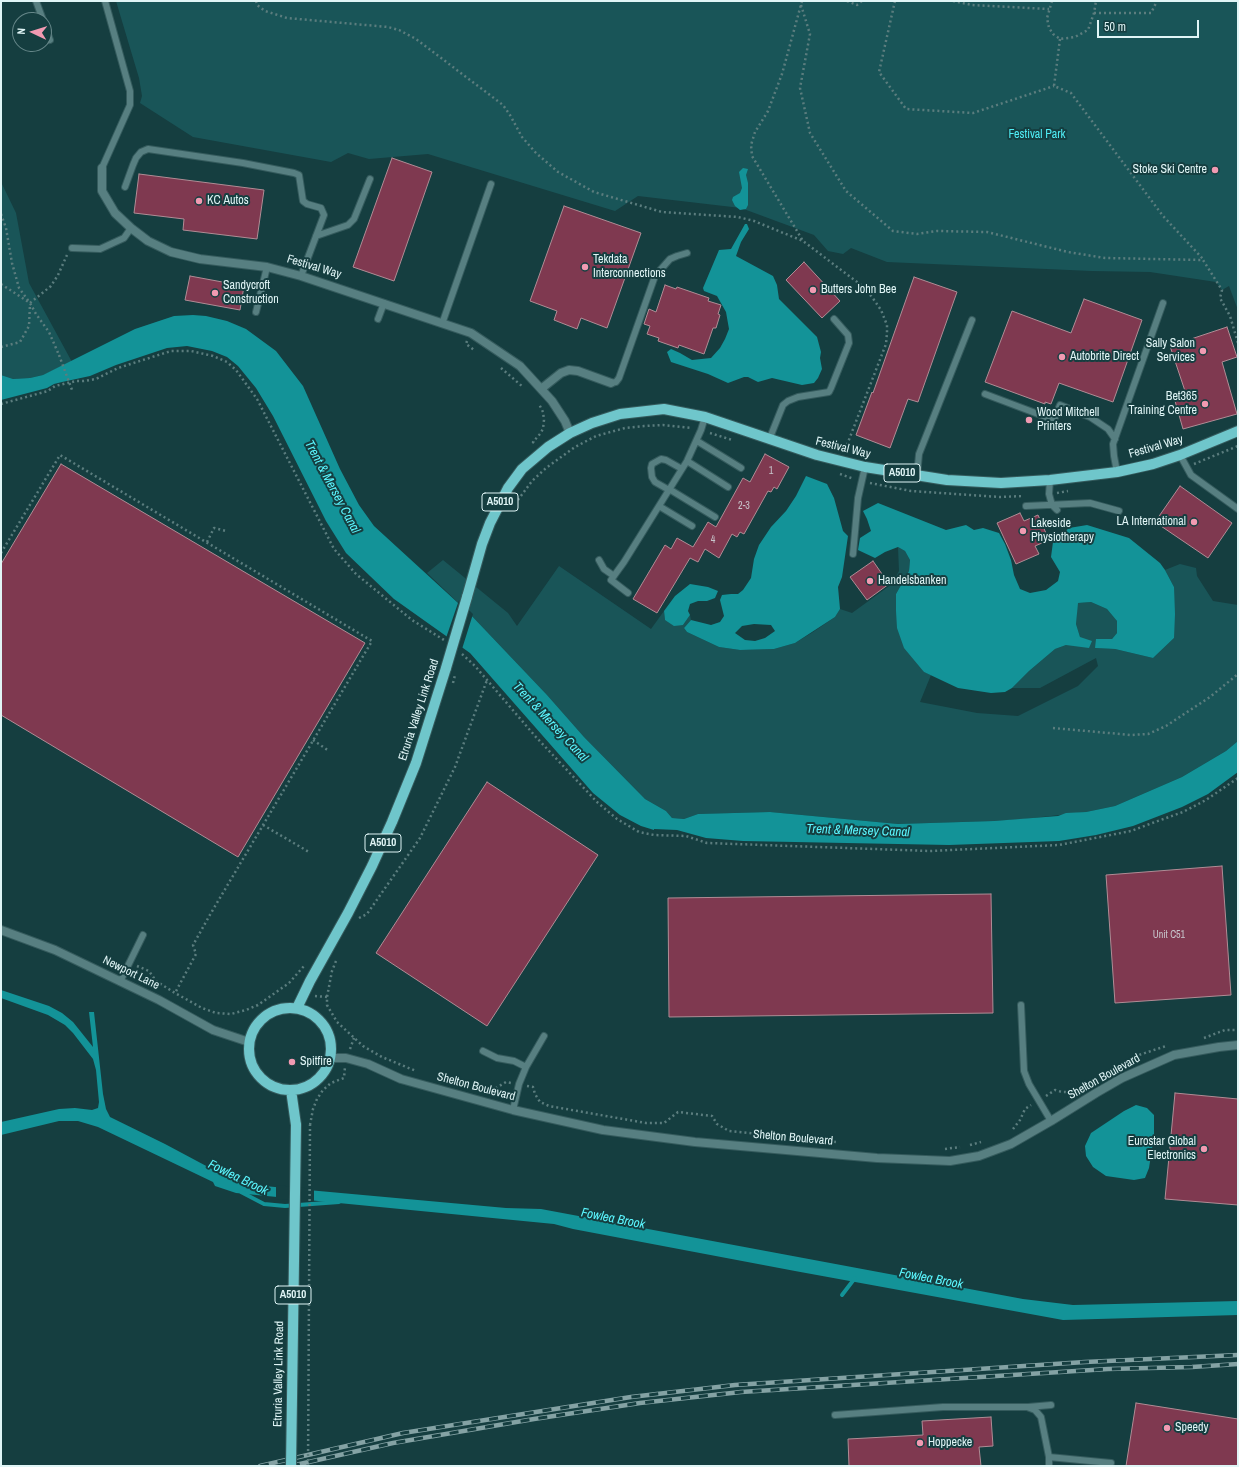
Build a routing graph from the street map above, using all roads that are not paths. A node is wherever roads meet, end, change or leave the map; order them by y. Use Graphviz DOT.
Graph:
graph roads {
  1 [pos="36,1"];
  2 [pos="105,1"];
  3 [pos="40,12"];
  4 [pos="102,168"];
  5 [pos="370,179"];
  6 [pos="491,184"];
  7 [pos="125,187"];
  8 [pos="131,228"];
  9 [pos="316,236"];
  10 [pos="72,248"];
  11 [pos="687,254"];
  12 [pos="266,267"];
  13 [pos="302,276"];
  14 [pos="384,303"];
  15 [pos="1163,303"];
  16 [pos="256,312"];
  17 [pos="378,319"];
  18 [pos="834,319"];
  19 [pos="972,320"];
  20 [pos="442,324"];
  21 [pos="611,383"];
  22 [pos="540,389"];
  23 [pos="985,394"];
  24 [pos="705,417"];
  25 [pos="1238,431"];
  26 [pos="570,433"];
  27 [pos="1115,438"];
  28 [pos="697,440"];
  29 [pos="769,440"];
  30 [pos="1180,455"];
  31 [pos="687,461"];
  32 [pos="865,467"];
  33 [pos="741,468"];
  34 [pos="682,469"];
  35 [pos="1117,472"];
  36 [pos="917,476"];
  37 [pos="1050,480"];
  38 [pos="728,487"];
  39 [pos="669,489"];
  40 [pos="1052,505"];
  41 [pos="659,506"];
  42 [pos="1026,506"];
  43 [pos="1238,509"];
  44 [pos="1058,510"];
  45 [pos="1120,512"];
  46 [pos="715,517"];
  47 [pos="692,526"];
  48 [pos="853,554"];
  49 [pos="599,560"];
  50 [pos="614,576"];
  51 [pos="628,592"];
  52 [pos="1,930"];
  53 [pos="143,935"];
  54 [pos="120,982"];
  55 [pos="1021,1005"];
  56 [pos="297,1008"];
  57 [pos="544,1036"];
  58 [pos="249,1042"];
  59 [pos="1238,1045"];
  60 [pos="483,1051"];
  61 [pos="330,1058"];
  62 [pos="526,1067"];
  63 [pos="291,1090"];
  64 [pos="513,1110"];
  65 [pos="1051,1122"];
  66 [pos="1051,1405"];
  67 [pos="1027,1407"];
  68 [pos="835,1415"];
  69 [pos="1049,1457"];
  70 [pos="1111,1464"];
  71 [pos="291,1466"];
  72 [pos="1049,1466"];
  1 -- 3 [label="lane"];
  2 -- 4 [label="lane"];
  4 -- 8 [label="street, Festival Way"];
  5 -- 9 [label="lane"];
  6 -- 20 [label="lane"];
  7 -- 9 [label="lane"];
  8 -- 10 [label="lane"];
  8 -- 12 [label="street, Festival Way"];
  9 -- 13 [label="lane"];
  11 -- 21 [label="lane"];
  12 -- 13 [label="street, Festival Way"];
  12 -- 16 [label="lane"];
  13 -- 14 [label="street, Festival Way"];
  14 -- 17 [label="lane"];
  14 -- 20 [label="street, Festival Way"];
  15 -- 27 [label="lane"];
  18 -- 29 [label="lane"];
  19 -- 36 [label="lane"];
  20 -- 22 [label="street, Festival Way"];
  21 -- 22 [label="street"];
  22 -- 26 [label="street, Festival Way"];
  23 -- 27 [label="lane"];
  24 -- 26 [label="main road, Festival Way / A5010"];
  24 -- 28 [label="lane"];
  24 -- 29 [label="main road, Festival Way / A5010"];
  25 -- 30 [label="main road, Festival Way / A5010"];
  26 -- 56 [label="main road, Etruria Valley Link Road / A5010, bridge"];
  27 -- 35 [label="lane"];
  28 -- 31 [label="lane"];
  28 -- 33 [label="lane"];
  29 -- 32 [label="main road, Festival Way / A5010"];
  30 -- 35 [label="main road, Festival Way / A5010"];
  30 -- 43 [label="lane"];
  31 -- 34 [label="lane"];
  31 -- 38 [label="lane"];
  32 -- 36 [label="main road, Festival Way / A5010"];
  32 -- 48 [label="lane"];
  34 -- 39 [label="lane"];
  34 -- 39 [label="lane"];
  35 -- 37 [label="main road, Festival Way / A5010"];
  36 -- 37 [label="main road, Festival Way / A5010"];
  37 -- 40 [label="lane"];
  39 -- 41 [label="lane"];
  39 -- 46 [label="lane"];
  40 -- 42 [label="lane"];
  40 -- 44 [label="lane"];
  40 -- 45 [label="lane"];
  41 -- 47 [label="lane"];
  41 -- 50 [label="lane"];
  49 -- 50 [label="lane"];
  50 -- 51 [label="lane"];
  52 -- 54 [label="street, Newport Lane"];
  53 -- 54 [label="lane"];
  54 -- 58 [label="street, Newport Lane"];
  55 -- 65 [label="lane"];
  56 -- 58 [label="main road"];
  56 -- 61 [label="main road"];
  57 -- 62 [label="lane"];
  58 -- 63 [label="main road"];
  59 -- 65 [label="street, Shelton Boulevard"];
  60 -- 62 [label="lane"];
  61 -- 63 [label="main road"];
  61 -- 64 [label="street, Shelton Boulevard"];
  62 -- 64 [label="lane"];
  63 -- 71 [label="main road, Etruria Valley Link Road / A5010, bridge"];
  64 -- 65 [label="street, Shelton Boulevard"];
  66 -- 67 [label="lane"];
  67 -- 68 [label="lane"];
  67 -- 69 [label="lane"];
  69 -- 70 [label="lane"];
  69 -- 72 [label="lane"];
}
